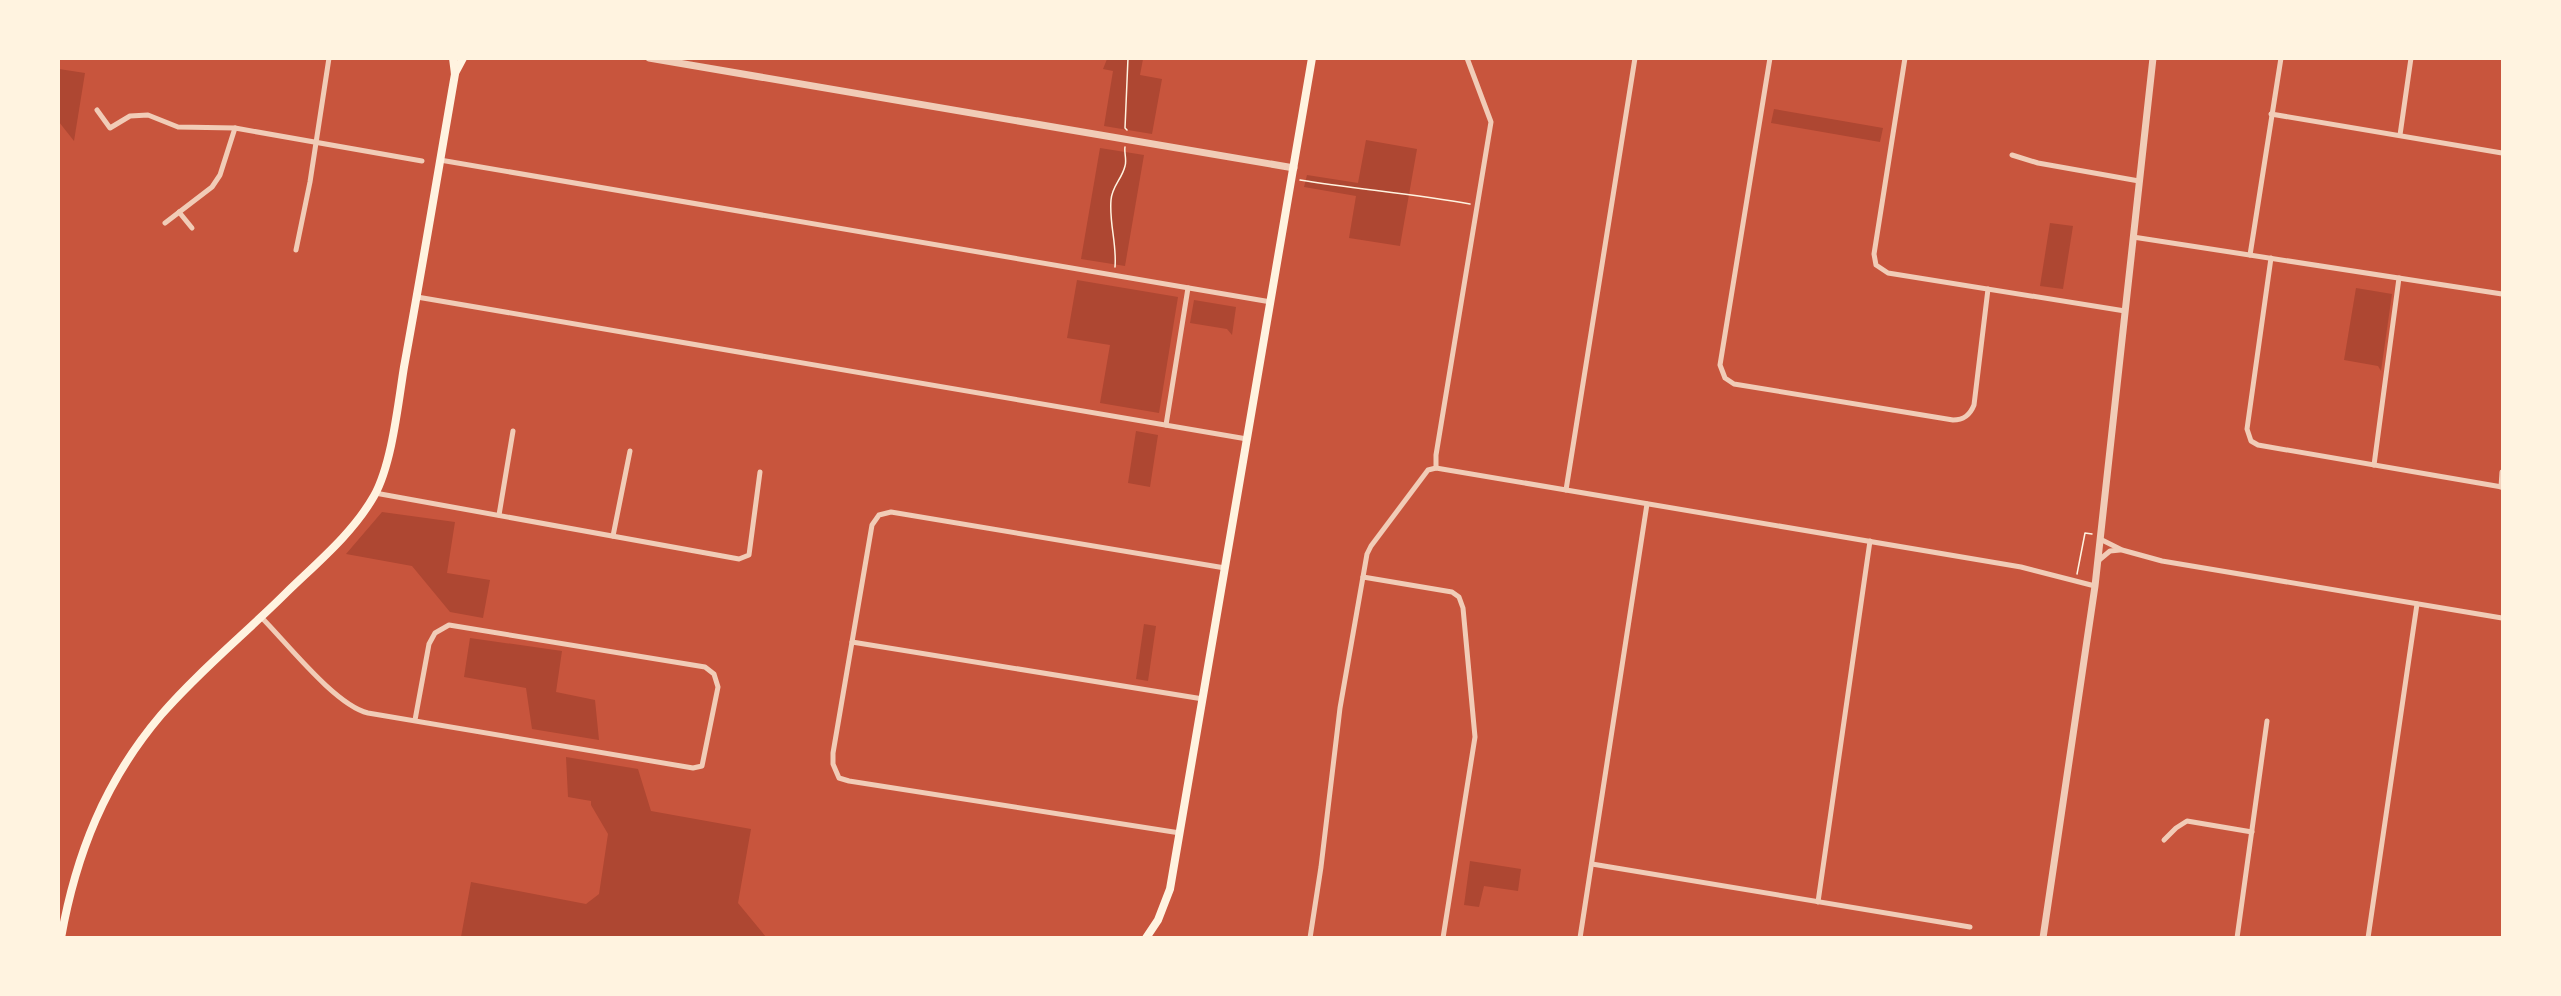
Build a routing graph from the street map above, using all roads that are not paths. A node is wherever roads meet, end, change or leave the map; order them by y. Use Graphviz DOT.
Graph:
graph roads {
  1 [pos="329,58"];
  2 [pos="453,58"];
  3 [pos="463,58"];
  4 [pos="649,58"];
  5 [pos="1312,58"];
  6 [pos="1467,58"];
  7 [pos="1635,58"];
  8 [pos="1770,58"];
  9 [pos="1905,58"];
  10 [pos="2153,58"];
  11 [pos="2281,58"];
  12 [pos="2411,58"];
  13 [pos="454,74"];
  14 [pos="97,110"];
  15 [pos="2271,114"];
  16 [pos="235,128"];
  17 [pos="2400,135"];
  18 [pos="316,142"];
  19 [pos="2502,153"];
  20 [pos="2012,155"];
  21 [pos="440,160"];
  22 [pos="422,161"];
  23 [pos="1294,168"];
  24 [pos="2139,181"];
  25 [pos="179,212"];
  26 [pos="165,223"];
  27 [pos="192,228"];
  28 [pos="2133,237"];
  29 [pos="296,250"];
  30 [pos="2250,255"];
  31 [pos="2271,258"];
  32 [pos="2399,278"];
  33 [pos="1188,288"];
  34 [pos="1988,290"];
  35 [pos="2502,294"];
  36 [pos="417,297"];
  37 [pos="1271,302"];
  38 [pos="2125,311"];
  39 [pos="1166,425"];
  40 [pos="513,431"];
  41 [pos="1247,439"];
  42 [pos="630,451"];
  43 [pos="2374,465"];
  44 [pos="1436,468"];
  45 [pos="760,472"];
  46 [pos="2502,472"];
  47 [pos="2502,487"];
  48 [pos="1566,490"];
  49 [pos="375,493"];
  50 [pos="1647,504"];
  51 [pos="499,515"];
  52 [pos="613,536"];
  53 [pos="2100,539"];
  54 [pos="1870,541"];
  55 [pos="2122,550"];
  56 [pos="2098,561"];
  57 [pos="1225,568"];
  58 [pos="1363,577"];
  59 [pos="2096,586"];
  60 [pos="2417,604"];
  61 [pos="261,617"];
  62 [pos="2502,618"];
  63 [pos="852,642"];
  64 [pos="1203,699"];
  65 [pos="415,720"];
  66 [pos="2267,721"];
  67 [pos="2252,832"];
  68 [pos="1180,833"];
  69 [pos="2164,840"];
  70 [pos="1592,864"];
  71 [pos="1818,902"];
  72 [pos="1970,927"];
  73 [pos="61,938"];
  74 [pos="1146,938"];
  75 [pos="1310,938"];
  76 [pos="1443,938"];
  77 [pos="1580,938"];
  78 [pos="2043,938"];
  79 [pos="2237,938"];
  80 [pos="2368,938"];
  1 -- 18 [label="street"];
  2 -- 13 [label="main road"];
  3 -- 13 [label="main road"];
  4 -- 23 [label="street"];
  5 -- 23 [label="main road"];
  6 -- 44 [label="street"];
  7 -- 48 [label="street"];
  8 -- 34 [label="street"];
  9 -- 34 [label="street"];
  10 -- 24 [label="street"];
  11 -- 15 [label="street"];
  12 -- 17 [label="street"];
  13 -- 21 [label="main road"];
  14 -- 16 [label="street"];
  15 -- 17 [label="street"];
  15 -- 30 [label="street"];
  16 -- 18 [label="street"];
  16 -- 25 [label="street"];
  17 -- 19 [label="street"];
  18 -- 22 [label="street"];
  18 -- 29 [label="street"];
  20 -- 24 [label="street"];
  21 -- 33 [label="street"];
  21 -- 36 [label="main road"];
  23 -- 37 [label="main road"];
  24 -- 28 [label="street"];
  25 -- 26 [label="street"];
  25 -- 27 [label="street"];
  28 -- 30 [label="street"];
  28 -- 38 [label="street"];
  30 -- 31 [label="street"];
  31 -- 32 [label="street"];
  31 -- 43 [label="street"];
  32 -- 35 [label="street"];
  32 -- 43 [label="street"];
  33 -- 37 [label="street"];
  33 -- 39 [label="street"];
  34 -- 38 [label="street"];
  36 -- 39 [label="street"];
  36 -- 49 [label="main road"];
  37 -- 41 [label="main road"];
  38 -- 53 [label="street"];
  39 -- 41 [label="street"];
  40 -- 51 [label="street"];
  41 -- 57 [label="main road"];
  42 -- 52 [label="street"];
  43 -- 47 [label="street"];
  44 -- 48 [label="street"];
  44 -- 58 [label="street"];
  45 -- 52 [label="street"];
  46 -- 47 [label="street"];
  48 -- 50 [label="street"];
  49 -- 51 [label="street"];
  49 -- 61 [label="main road"];
  50 -- 54 [label="street"];
  50 -- 70 [label="street"];
  51 -- 52 [label="street"];
  53 -- 55 [label="street"];
  53 -- 56 [label="street"];
  54 -- 59 [label="street"];
  54 -- 71 [label="street"];
  55 -- 56 [label="street"];
  55 -- 60 [label="street"];
  56 -- 59 [label="street"];
  57 -- 63 [label="street"];
  57 -- 64 [label="main road"];
  58 -- 75 [label="street"];
  58 -- 76 [label="street"];
  59 -- 78 [label="street"];
  60 -- 62 [label="street"];
  60 -- 80 [label="street"];
  61 -- 65 [label="street"];
  61 -- 73 [label="main road"];
  63 -- 64 [label="street"];
  63 -- 68 [label="street"];
  64 -- 68 [label="main road"];
  65 -- 65 [label="street"];
  66 -- 67 [label="street"];
  67 -- 69 [label="street"];
  67 -- 79 [label="street"];
  68 -- 74 [label="main road"];
  70 -- 71 [label="street"];
  70 -- 77 [label="street"];
  71 -- 72 [label="street"];
}
